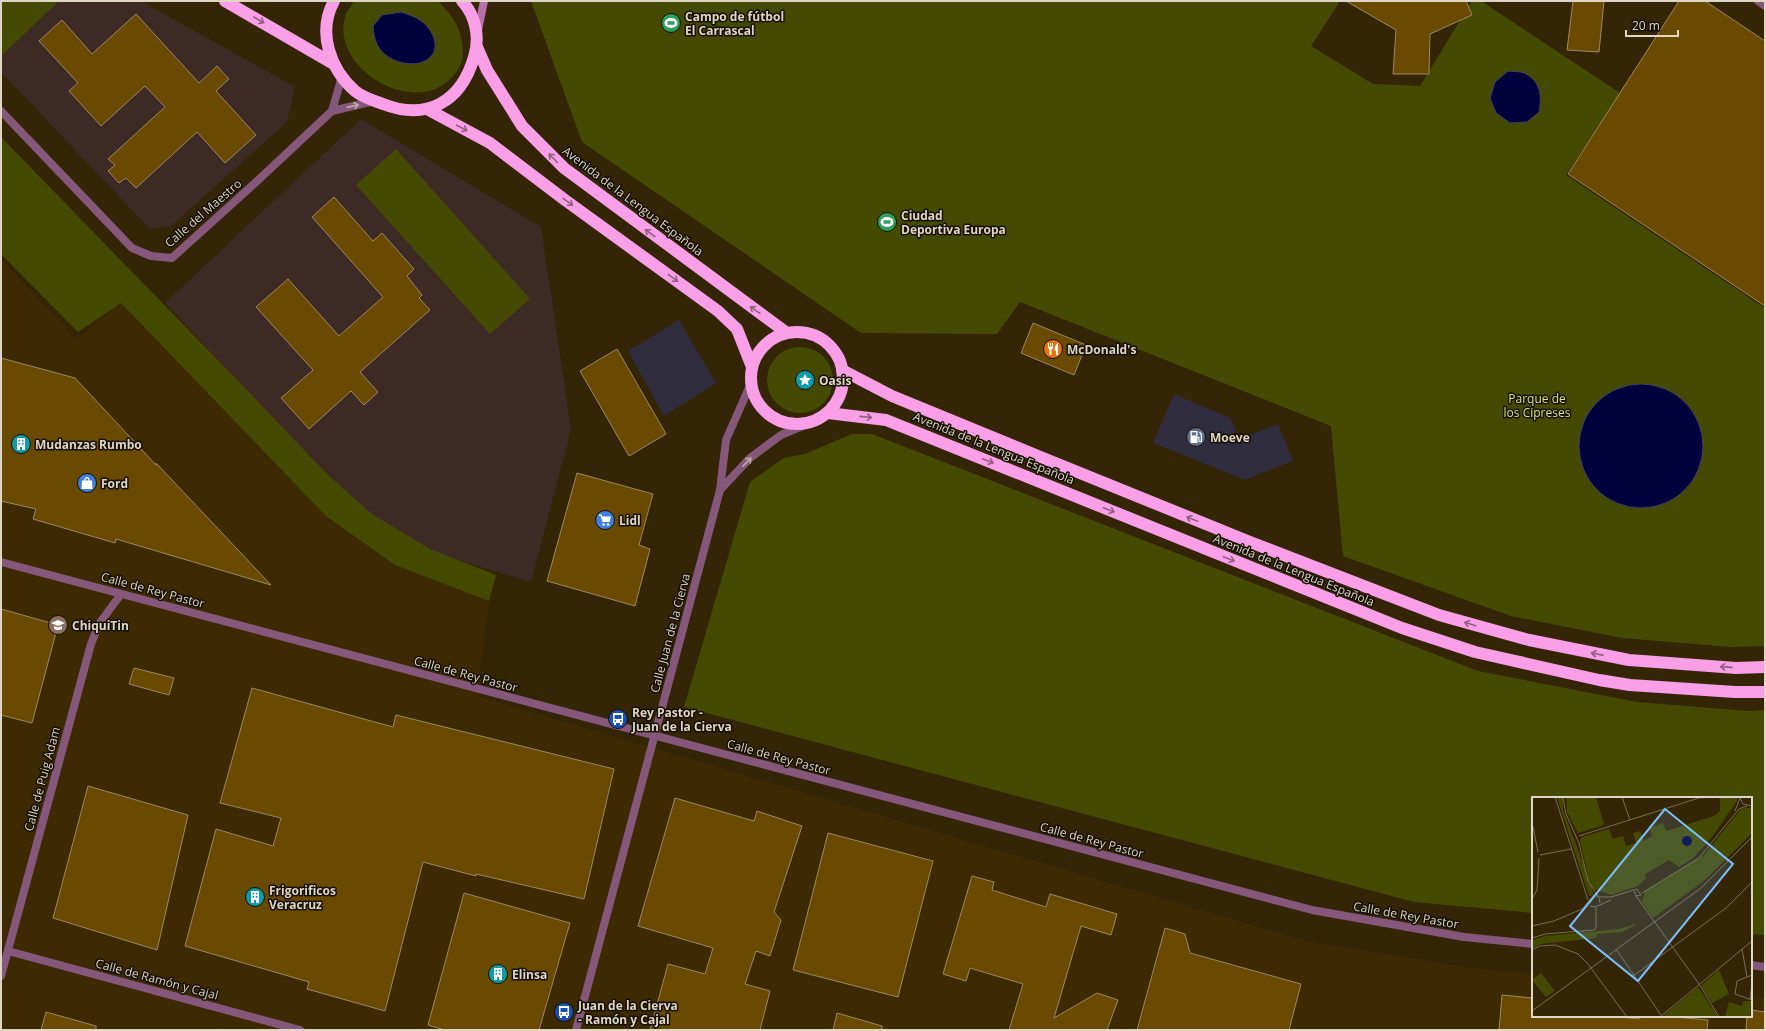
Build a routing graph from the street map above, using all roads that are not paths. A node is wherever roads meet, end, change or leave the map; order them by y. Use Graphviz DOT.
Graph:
graph roads {
  1 [pos="224,1"];
  2 [pos="334,1"];
  3 [pos="462,1"];
  4 [pos="484,1"];
  5 [pos="1758,1"];
  6 [pos="1765,6"];
  7 [pos="478,33"];
  8 [pos="477,47"];
  9 [pos="332,63"];
  10 [pos="342,76"];
  11 [pos="375,101"];
  12 [pos="427,109"];
  13 [pos="332,111"];
  14 [pos="1,112"];
  15 [pos="787,333"];
  16 [pos="752,367"];
  17 [pos="842,370"];
  18 [pos="751,383"];
  19 [pos="828,413"];
  20 [pos="812,422"];
  21 [pos="720,490"];
  22 [pos="1,562"];
  23 [pos="121,594"];
  24 [pos="1765,667"];
  25 [pos="1765,692"];
  26 [pos="655,736"];
  27 [pos="1532,944"];
  28 [pos="8,951"];
  29 [pos="1752,965"];
  30 [pos="1765,967"];
  31 [pos="1,976"];
  32 [pos="300,1030"];
  33 [pos="576,1030"];
  1 -- 9 [label="highway, one-way"];
  2 -- 9 [label="highway"];
  3 -- 7 [label="highway"];
  4 -- 7 [label="main road"];
  5 -- 6 [label="street"];
  7 -- 8 [label="highway"];
  8 -- 12 [label="highway"];
  15 -- 8 [label="highway, Avenida de la Lengua Española, one-way"];
  9 -- 10 [label="highway"];
  10 -- 11 [label="highway"];
  10 -- 13 [label="street"];
  11 -- 12 [label="highway"];
  13 -- 11 [label="street, Calle del Maestro, one-way"];
  12 -- 16 [label="highway, one-way"];
  13 -- 14 [label="street, Calle del Maestro"];
  15 -- 16 [label="highway"];
  15 -- 17 [label="highway"];
  16 -- 18 [label="highway"];
  17 -- 19 [label="highway"];
  24 -- 17 [label="highway, Avenida de la Lengua Española, one-way"];
  18 -- 20 [label="highway"];
  18 -- 21 [label="street, Calle Juan de la Cierva"];
  19 -- 20 [label="highway"];
  19 -- 25 [label="highway, Avenida de la Lengua Española, one-way"];
  21 -- 20 [label="street, one-way"];
  21 -- 26 [label="street, Calle Juan de la Cierva"];
  22 -- 23 [label="street, Calle de Rey Pastor"];
  23 -- 26 [label="street, Calle de Rey Pastor"];
  23 -- 28 [label="street, Calle de Puig Adam"];
  26 -- 27 [label="street, Calle de Rey Pastor"];
  26 -- 33 [label="street, Calle Juan de la Cierva"];
  28 -- 31 [label="street, Calle de Puig Adam"];
  28 -- 32 [label="street, Calle de Ramón y Cajal"];
  29 -- 30 [label="street"];
}
